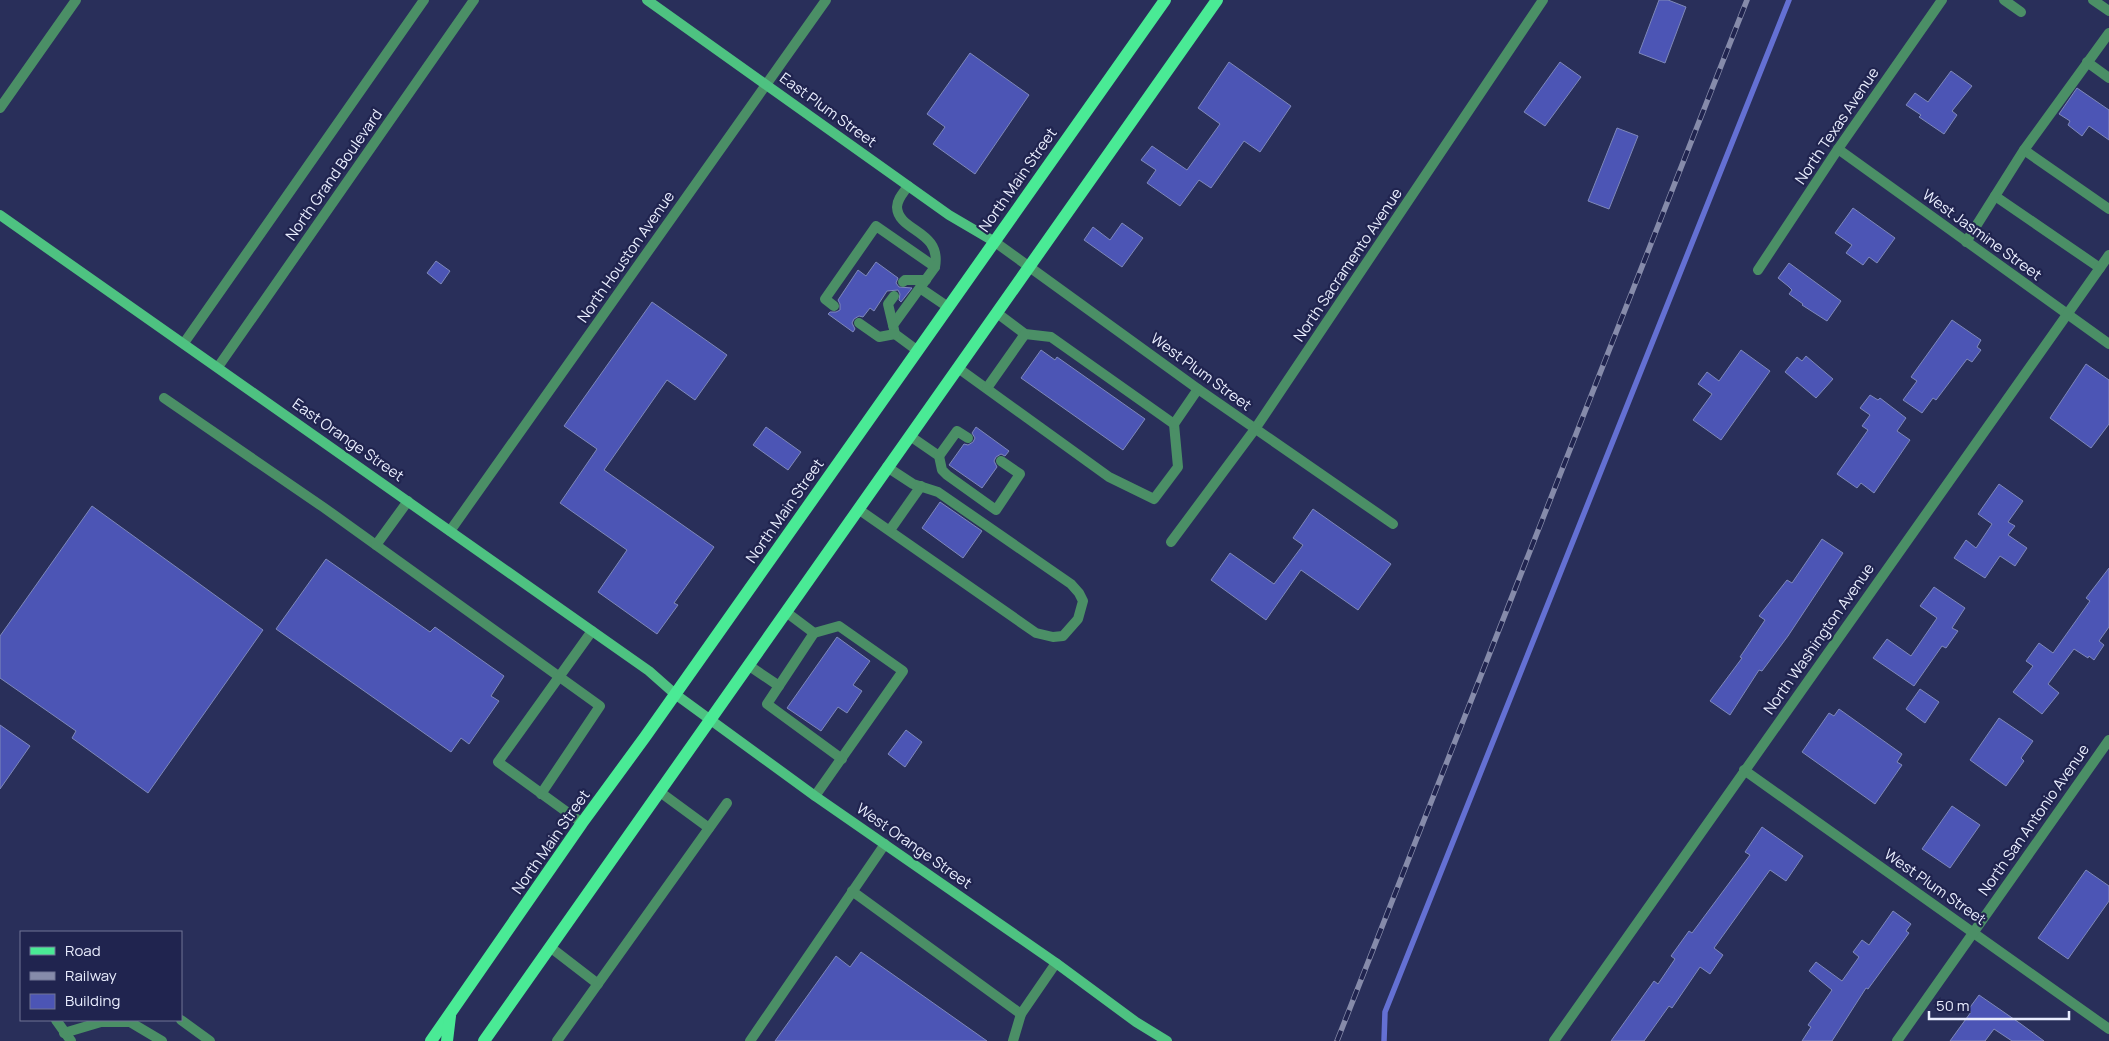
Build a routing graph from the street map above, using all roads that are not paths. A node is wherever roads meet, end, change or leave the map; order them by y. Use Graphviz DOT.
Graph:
graph roads {
  1 [pos="76,0"];
  2 [pos="424,0"];
  3 [pos="474,0"];
  4 [pos="647,0"];
  5 [pos="826,0"];
  6 [pos="1165,0"];
  7 [pos="1216,0"];
  8 [pos="1543,0"];
  9 [pos="1942,0"];
  10 [pos="2004,0"];
  11 [pos="2093,0"];
  12 [pos="2109,10"];
  13 [pos="2021,12"];
  14 [pos="2109,33"];
  15 [pos="2087,62"];
  16 [pos="2109,78"];
  17 [pos="767,85"];
  18 [pos="0,108"];
  19 [pos="1838,150"];
  20 [pos="2024,150"];
  21 [pos="908,186"];
  22 [pos="1995,196"];
  23 [pos="2109,209"];
  24 [pos="0,215"];
  25 [pos="995,242"];
  26 [pos="1966,242"];
  27 [pos="2109,255"];
  28 [pos="935,267"];
  29 [pos="1029,267"];
  30 [pos="2100,268"];
  31 [pos="1758,270"];
  32 [pos="903,282"];
  33 [pos="923,284"];
  34 [pos="894,296"];
  35 [pos="834,306"];
  36 [pos="948,307"];
  37 [pos="997,313"];
  38 [pos="2068,316"];
  39 [pos="859,324"];
  40 [pos="894,330"];
  41 [pos="1025,334"];
  42 [pos="184,343"];
  43 [pos="2109,344"];
  44 [pos="918,351"];
  45 [pos="218,367"];
  46 [pos="958,368"];
  47 [pos="987,388"];
  48 [pos="1198,389"];
  49 [pos="164,398"];
  50 [pos="1174,424"];
  51 [pos="1255,429"];
  52 [pos="910,436"];
  53 [pos="968,438"];
  54 [pos="939,456"];
  55 [pos="1002,461"];
  56 [pos="887,467"];
  57 [pos="921,486"];
  58 [pos="408,501"];
  59 [pos="858,509"];
  60 [pos="1393,524"];
  61 [pos="890,530"];
  62 [pos="450,531"];
  63 [pos="1171,542"];
  64 [pos="376,545"];
  65 [pos="786,612"];
  66 [pos="592,631"];
  67 [pos="814,633"];
  68 [pos="748,665"];
  69 [pos="560,676"];
  70 [pos="779,686"];
  71 [pos="674,694"];
  72 [pos="709,720"];
  73 [pos="2109,740"];
  74 [pos="842,759"];
  75 [pos="1744,770"];
  76 [pos="660,792"];
  77 [pos="541,794"];
  78 [pos="815,796"];
  79 [pos="727,803"];
  80 [pos="582,823"];
  81 [pos="709,828"];
  82 [pos="885,844"];
  83 [pos="852,891"];
  84 [pos="1973,932"];
  85 [pos="550,948"];
  86 [pos="1056,963"];
  87 [pos="598,984"];
  88 [pos="450,1013"];
  89 [pos="1020,1014"];
  90 [pos="57,1021"];
  91 [pos="182,1021"];
  92 [pos="1136,1022"];
  93 [pos="2109,1029"];
  94 [pos="68,1037"];
  95 [pos="162,1041"];
  96 [pos="210,1041"];
  97 [pos="431,1041"];
  98 [pos="447,1041"];
  99 [pos="484,1041"];
  100 [pos="557,1041"];
  101 [pos="750,1041"];
  102 [pos="1013,1041"];
  103 [pos="1158,1041"];
  104 [pos="1167,1041"];
  105 [pos="1554,1041"];
  106 [pos="1897,1041"];
  1 -- 18 [label="street"];
  2 -- 42 [label="street, North Grand Boulevard"];
  3 -- 45 [label="street, North Grand Boulevard"];
  4 -- 17 [label="street, East Plum Street"];
  5 -- 17 [label="street, North Houston Avenue"];
  6 -- 25 [label="main road, North Main Street"];
  7 -- 29 [label="main road"];
  8 -- 51 [label="street, North Sacramento Avenue"];
  9 -- 19 [label="street, North Texas Avenue"];
  10 -- 13 [label="street"];
  11 -- 12 [label="street"];
  14 -- 15 [label="street"];
  15 -- 16 [label="street"];
  15 -- 20 [label="street"];
  17 -- 21 [label="street, East Plum Street"];
  17 -- 62 [label="street, North Houston Avenue"];
  19 -- 26 [label="street, West Jasmine Street"];
  19 -- 31 [label="street, North Texas Avenue"];
  20 -- 22 [label="street"];
  20 -- 23 [label="street"];
  21 -- 25 [label="street, East Plum Street"];
  21 -- 28 [label="street"];
  22 -- 26 [label="street"];
  22 -- 30 [label="street"];
  24 -- 42 [label="street, East Orange Street"];
  25 -- 29 [label="street, West Plum Street"];
  25 -- 36 [label="main road, North Main Street"];
  26 -- 38 [label="street, West Jasmine Street"];
  27 -- 30 [label="street, North Washington Avenue"];
  28 -- 33 [label="street"];
  28 -- 35 [label="street"];
  29 -- 37 [label="main road"];
  29 -- 48 [label="street, West Plum Street"];
  30 -- 38 [label="street, North Washington Avenue"];
  32 -- 33 [label="street"];
  33 -- 36 [label="street"];
  33 -- 40 [label="street"];
  34 -- 40 [label="street"];
  36 -- 44 [label="main road, North Main Street"];
  37 -- 41 [label="street"];
  37 -- 46 [label="main road"];
  38 -- 43 [label="street, West Jasmine Street"];
  38 -- 75 [label="street, North Washington Avenue"];
  39 -- 40 [label="street"];
  40 -- 44 [label="street"];
  41 -- 47 [label="street"];
  41 -- 50 [label="street"];
  42 -- 45 [label="street, East Orange Street"];
  44 -- 71 [label="main road, North Main Street"];
  45 -- 58 [label="street, East Orange Street"];
  46 -- 47 [label="street"];
  46 -- 52 [label="main road"];
  47 -- 50 [label="street"];
  48 -- 50 [label="street"];
  48 -- 51 [label="street, West Plum Street"];
  49 -- 64 [label="street"];
  51 -- 60 [label="street, West Plum Street"];
  51 -- 63 [label="street, North Sacramento Avenue"];
  52 -- 54 [label="street"];
  52 -- 56 [label="main road"];
  53 -- 54 [label="street"];
  54 -- 55 [label="street"];
  56 -- 57 [label="street"];
  56 -- 59 [label="main road"];
  57 -- 61 [label="street"];
  57 -- 61 [label="street"];
  58 -- 62 [label="street, East Orange Street"];
  58 -- 64 [label="street"];
  59 -- 61 [label="street"];
  59 -- 65 [label="main road"];
  62 -- 66 [label="street, East Orange Street"];
  64 -- 69 [label="street"];
  65 -- 67 [label="street"];
  65 -- 68 [label="main road"];
  66 -- 69 [label="street"];
  66 -- 71 [label="street, East Orange Street"];
  67 -- 70 [label="street"];
  67 -- 74 [label="street"];
  68 -- 70 [label="street"];
  68 -- 72 [label="main road"];
  69 -- 77 [label="street"];
  69 -- 77 [label="street"];
  70 -- 74 [label="street"];
  71 -- 72 [label="street, West Orange Street"];
  71 -- 80 [label="main road, North Main Street"];
  72 -- 76 [label="main road"];
  72 -- 78 [label="street, West Orange Street"];
  73 -- 84 [label="street, North San Antonio Avenue"];
  74 -- 78 [label="street"];
  75 -- 84 [label="street, West Plum Street"];
  75 -- 105 [label="street, North Washington Avenue"];
  76 -- 81 [label="street"];
  76 -- 85 [label="main road"];
  77 -- 80 [label="street"];
  78 -- 82 [label="street, West Orange Street"];
  79 -- 81 [label="street"];
  80 -- 88 [label="main road, North Main Street"];
  81 -- 87 [label="street"];
  82 -- 83 [label="street"];
  82 -- 86 [label="street, West Orange Street"];
  83 -- 89 [label="street"];
  83 -- 101 [label="street"];
  84 -- 93 [label="street, West Plum Street"];
  84 -- 106 [label="street, North San Antonio Avenue"];
  85 -- 87 [label="street"];
  85 -- 99 [label="main road"];
  86 -- 89 [label="street"];
  86 -- 92 [label="street, West Orange Street"];
  87 -- 100 [label="street"];
  88 -- 97 [label="main road, North Main Street"];
  88 -- 98 [label="main road"];
  89 -- 102 [label="street"];
  90 -- 94 [label="street"];
  91 -- 96 [label="street"];
  92 -- 103 [label="street, West Orange Street"];
  92 -- 104 [label="street, West Orange Street"];
  94 -- 95 [label="street"];
}
